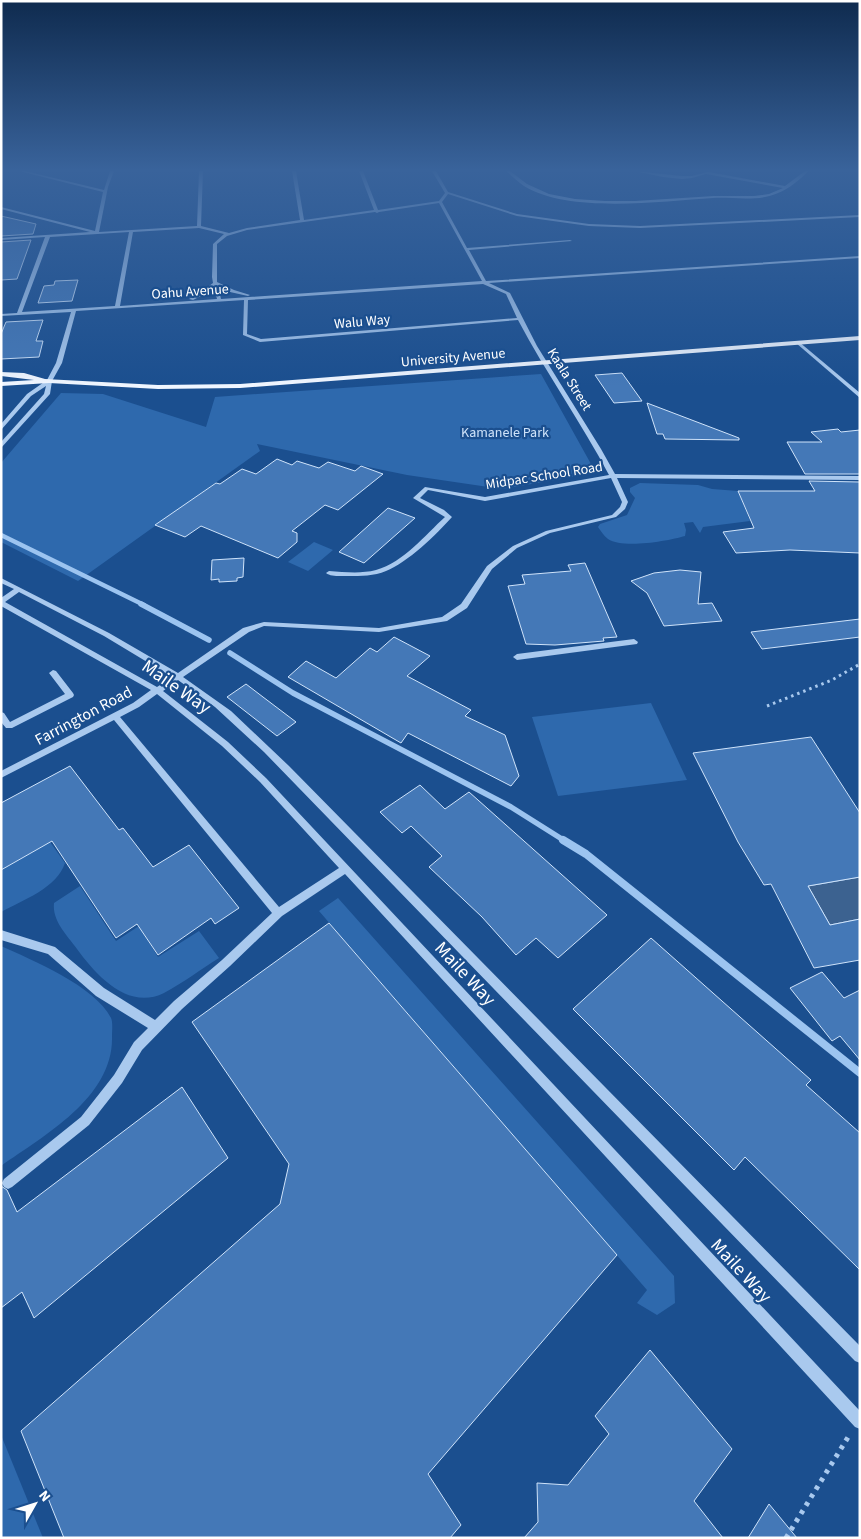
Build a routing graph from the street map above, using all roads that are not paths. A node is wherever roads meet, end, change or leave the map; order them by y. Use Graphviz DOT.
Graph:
graph roads {
  1 [pos="45,243"];
  2 [pos="129,243"];
  3 [pos="217,243"];
  4 [pos="463,243"];
  5 [pos="546,243"];
  6 [pos="466,249"];
  7 [pos="860,258"];
  8 [pos="518,281"];
  9 [pos="216,283"];
  10 [pos="485,283"];
  11 [pos="508,294"];
  12 [pos="276,296"];
  13 [pos="246,298"];
  14 [pos="220,300"];
  15 [pos="176,302"];
  16 [pos="117,307"];
  17 [pos="74,310"];
  18 [pos="1,314"];
  19 [pos="19,314"];
  20 [pos="518,319"];
  21 [pos="860,338"];
  22 [pos="798,342"];
  23 [pos="543,362"];
  24 [pos="1,374"];
  25 [pos="49,381"];
  26 [pos="1,384"];
  27 [pos="860,396"];
  28 [pos="1,428"];
  29 [pos="1,446"];
  30 [pos="614,476"];
  31 [pos="860,478"];
  32 [pos="329,573"];
  33 [pos="1,580"];
  34 [pos="19,589"];
  35 [pos="1,602"];
  36 [pos="634,642"];
  37 [pos="517,657"];
  38 [pos="54,674"];
  39 [pos="176,677"];
  40 [pos="157,690"];
  41 [pos="1,715"];
  42 [pos="115,716"];
  43 [pos="1,775"];
  44 [pos="345,869"];
  45 [pos="278,913"];
  46 [pos="1,935"];
  47 [pos="154,1026"];
  48 [pos="8,1183"];
  49 [pos="860,1356"];
  50 [pos="859,1421"];
  1 -- 19 [label="street"];
  2 -- 16 [label="street"];
  3 -- 9 [label="street"];
  4 -- 6 [label="street"];
  5 -- 6 [label="street"];
  6 -- 10 [label="street"];
  7 -- 8 [label="street, Oahu Avenue"];
  8 -- 10 [label="street, Oahu Avenue"];
  8 -- 11 [label="street"];
  9 -- 12 [label="street"];
  9 -- 14 [label="street"];
  9 -- 15 [label="street"];
  10 -- 11 [label="street"];
  10 -- 12 [label="street, Oahu Avenue"];
  11 -- 20 [label="street, Kaala Street"];
  12 -- 13 [label="street, Oahu Avenue"];
  13 -- 14 [label="street, Oahu Avenue"];
  13 -- 20 [label="street, Walu Way"];
  14 -- 15 [label="street, Oahu Avenue"];
  15 -- 16 [label="street, Oahu Avenue"];
  16 -- 17 [label="street, Oahu Avenue"];
  17 -- 19 [label="street, Oahu Avenue"];
  17 -- 25 [label="street"];
  18 -- 19 [label="street, Oahu Avenue"];
  20 -- 23 [label="street, Kaala Street"];
  21 -- 22 [label="main road, University Avenue"];
  22 -- 23 [label="main road, University Avenue"];
  22 -- 27 [label="street"];
  23 -- 25 [label="main road, University Avenue"];
  23 -- 30 [label="street, Kaala Street"];
  24 -- 25 [label="main road, University Avenue"];
  25 -- 26 [label="main road, University Avenue"];
  25 -- 28 [label="street"];
  25 -- 29 [label="street"];
  30 -- 31 [label="street, Midpac School Road"];
  30 -- 32 [label="street, Midpac School Road"];
  30 -- 39 [label="street, Kaala Street"];
  33 -- 34 [label="street, Maile Way"];
  34 -- 35 [label="street"];
  34 -- 39 [label="street, Maile Way"];
  35 -- 40 [label="street, Maile Way"];
  36 -- 37 [label="street"];
  38 -- 41 [label="street"];
  39 -- 40 [label="street, Farrington Road"];
  39 -- 49 [label="street, Maile Way"];
  40 -- 42 [label="street, Farrington Road"];
  40 -- 44 [label="street, Maile Way"];
  42 -- 43 [label="street, Farrington Road"];
  42 -- 45 [label="street"];
  44 -- 45 [label="street"];
  44 -- 50 [label="street, Maile Way"];
  45 -- 47 [label="street"];
  46 -- 47 [label="street"];
  47 -- 48 [label="street"];
}
